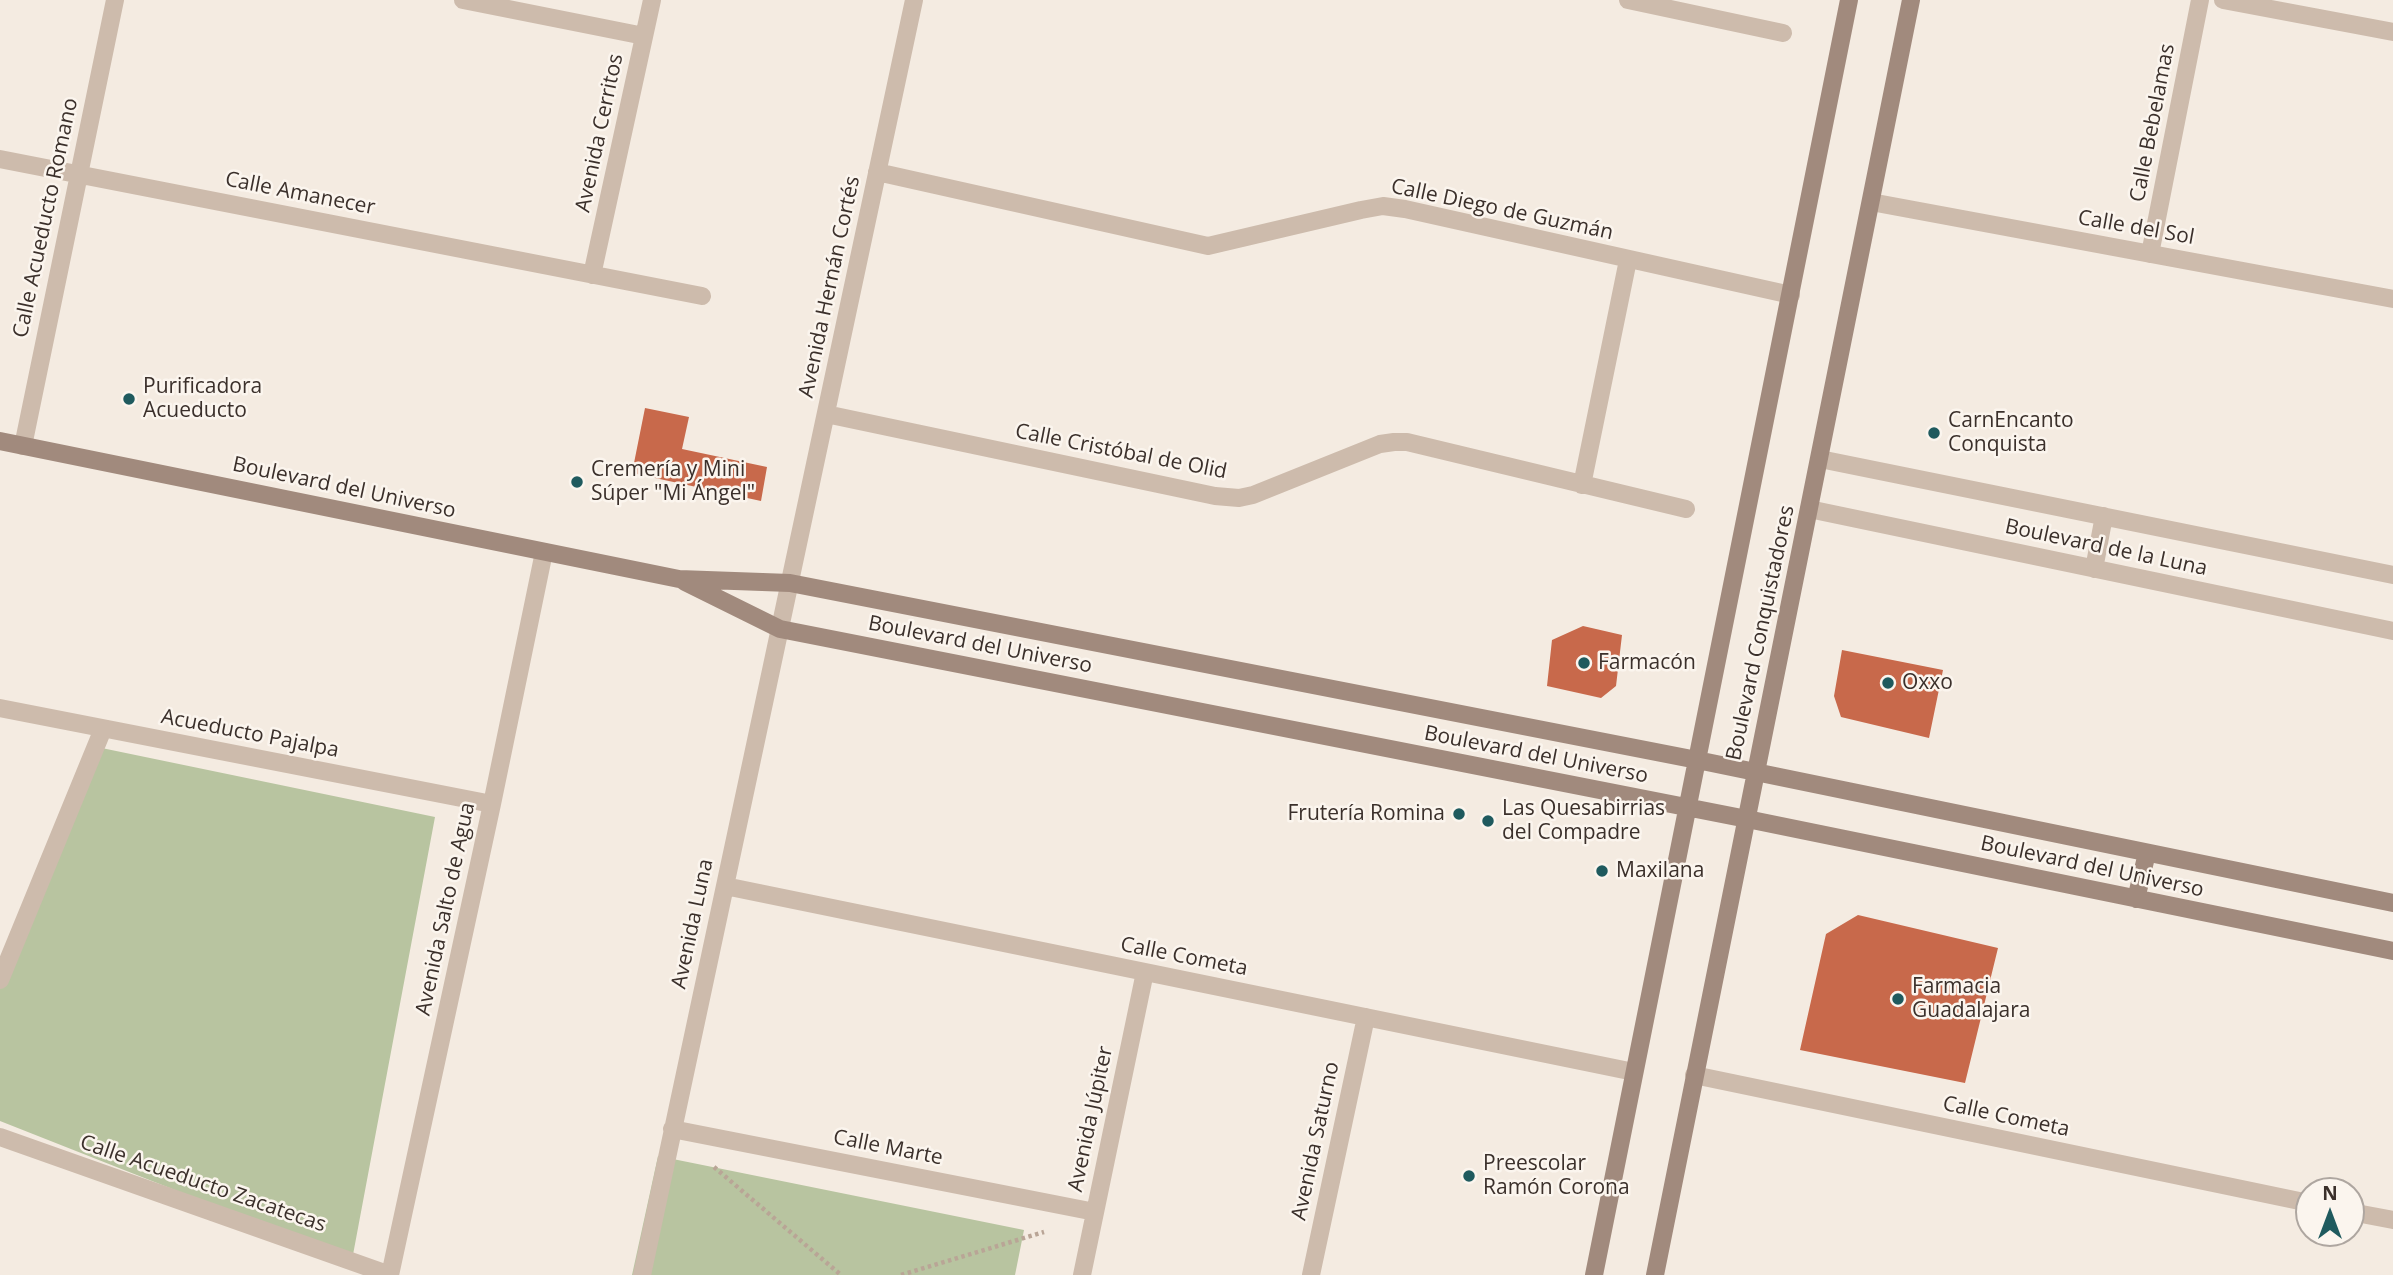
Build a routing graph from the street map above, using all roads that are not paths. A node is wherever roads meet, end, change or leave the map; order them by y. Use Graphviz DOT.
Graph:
graph roads {
  1 [pos="115,0"];
  2 [pos="463,0"];
  3 [pos="652,0"];
  4 [pos="914,0"];
  5 [pos="1628,0"];
  6 [pos="1849,0"];
  7 [pos="1911,0"];
  8 [pos="2200,0"];
  9 [pos="2223,0"];
  10 [pos="1682,5"];
  11 [pos="2393,32"];
  12 [pos="1783,33"];
  13 [pos="644,36"];
  14 [pos="0,159"];
  15 [pos="877,172"];
  16 [pos="78,174"];
  17 [pos="1871,202"];
  18 [pos="2150,254"];
  19 [pos="1628,260"];
  20 [pos="592,275"];
  21 [pos="1791,295"];
  22 [pos="702,296"];
  23 [pos="2393,299"];
  24 [pos="826,414"];
  25 [pos="0,441"];
  26 [pos="23,446"];
  27 [pos="1820,458"];
  28 [pos="1582,485"];
  29 [pos="1686,509"];
  30 [pos="1809,509"];
  31 [pos="2104,516"];
  32 [pos="544,552"];
  33 [pos="2094,569"];
  34 [pos="2393,575"];
  35 [pos="679,579"];
  36 [pos="790,583"];
  37 [pos="780,629"];
  38 [pos="2393,631"];
  39 [pos="0,708"];
  40 [pos="103,729"];
  41 [pos="1697,760"];
  42 [pos="1756,772"];
  43 [pos="492,804"];
  44 [pos="1687,807"];
  45 [pos="1747,819"];
  46 [pos="2147,853"];
  47 [pos="725,886"];
  48 [pos="2136,899"];
  49 [pos="2393,903"];
  50 [pos="2393,951"];
  51 [pos="1145,972"];
  52 [pos="0,980"];
  53 [pos="1366,1017"];
  54 [pos="1634,1072"];
  55 [pos="1694,1075"];
  56 [pos="672,1129"];
  57 [pos="0,1137"];
  58 [pos="2295,1200"];
  59 [pos="1095,1214"];
  60 [pos="2365,1215"];
  61 [pos="2393,1220"];
  62 [pos="390,1275"];
  63 [pos="642,1275"];
  64 [pos="1082,1275"];
  65 [pos="1311,1275"];
  66 [pos="1594,1275"];
  67 [pos="1655,1275"];
  1 -- 16 [label="street, Calle Acueducto Romano"];
  2 -- 13 [label="street"];
  3 -- 13 [label="street, Avenida Cerritos"];
  4 -- 15 [label="street, Avenida Hernán Cortés"];
  5 -- 10 [label="street"];
  6 -- 21 [label="street, Boulevard Conquistadores"];
  7 -- 17 [label="street, Boulevard Conquistadores"];
  8 -- 18 [label="street, Calle Bebelamas"];
  9 -- 11 [label="street"];
  10 -- 12 [label="street"];
  13 -- 20 [label="street, Avenida Cerritos"];
  14 -- 16 [label="street, Calle Amanecer"];
  15 -- 19 [label="street, Calle Diego de Guzmán"];
  15 -- 24 [label="street, Avenida Hernán Cortés"];
  16 -- 20 [label="street, Calle Amanecer"];
  16 -- 26 [label="street, Calle Acueducto Romano"];
  17 -- 18 [label="street, Calle del Sol"];
  17 -- 27 [label="street, Boulevard Conquistadores"];
  18 -- 23 [label="street, Calle del Sol"];
  19 -- 21 [label="street, Calle Diego de Guzmán"];
  19 -- 28 [label="street"];
  20 -- 22 [label="street, Calle Amanecer"];
  21 -- 41 [label="street, Boulevard Conquistadores"];
  24 -- 28 [label="street, Calle Cristóbal de Olid"];
  24 -- 36 [label="street, Avenida Hernán Cortés"];
  25 -- 26 [label="street, Boulevard del Universo"];
  26 -- 32 [label="street, Boulevard del Universo"];
  27 -- 30 [label="street, Boulevard Conquistadores"];
  27 -- 31 [label="street, Boulevard de la Luna"];
  28 -- 29 [label="street, Calle Cristóbal de Olid"];
  30 -- 33 [label="street, Boulevard de la Luna"];
  30 -- 42 [label="street, Boulevard Conquistadores"];
  31 -- 33 [label="street"];
  31 -- 34 [label="street, Boulevard de la Luna"];
  32 -- 35 [label="street, Boulevard del Universo"];
  32 -- 43 [label="street, Avenida Salto de Agua"];
  33 -- 38 [label="street, Boulevard de la Luna"];
  35 -- 36 [label="street, Boulevard del Universo"];
  35 -- 37 [label="street, Boulevard del Universo"];
  36 -- 37 [label="street, Avenida Luna"];
  36 -- 41 [label="street, Boulevard del Universo"];
  37 -- 44 [label="street, Boulevard del Universo"];
  37 -- 47 [label="street, Avenida Luna"];
  39 -- 40 [label="street, Acueducto Pajalpa"];
  40 -- 43 [label="street, Acueducto Pajalpa"];
  40 -- 52 [label="street"];
  41 -- 42 [label="street, Boulevard del Universo"];
  41 -- 44 [label="street, Boulevard Conquistadores"];
  42 -- 45 [label="street, Boulevard Conquistadores"];
  42 -- 46 [label="street, Boulevard del Universo"];
  43 -- 62 [label="street, Avenida Salto de Agua"];
  44 -- 45 [label="street, Boulevard del Universo"];
  44 -- 54 [label="street, Boulevard Conquistadores"];
  45 -- 48 [label="street, Boulevard del Universo"];
  45 -- 55 [label="street, Boulevard Conquistadores"];
  46 -- 48 [label="street"];
  46 -- 49 [label="street, Boulevard del Universo"];
  47 -- 51 [label="street, Calle Cometa"];
  47 -- 56 [label="street, Avenida Luna"];
  48 -- 50 [label="street, Boulevard del Universo"];
  51 -- 53 [label="street, Calle Cometa"];
  51 -- 59 [label="street, Avenida Júpiter"];
  53 -- 54 [label="street, Calle Cometa"];
  53 -- 65 [label="street, Avenida Saturno"];
  54 -- 66 [label="street, Boulevard Conquistadores"];
  55 -- 58 [label="street, Calle Cometa"];
  55 -- 67 [label="street, Boulevard Conquistadores"];
  56 -- 59 [label="street, Calle Marte"];
  56 -- 63 [label="street, Avenida Luna"];
  57 -- 62 [label="street, Calle Acueducto Zacatecas"];
  59 -- 64 [label="street, Avenida Júpiter"];
  60 -- 61 [label="street"];
}
